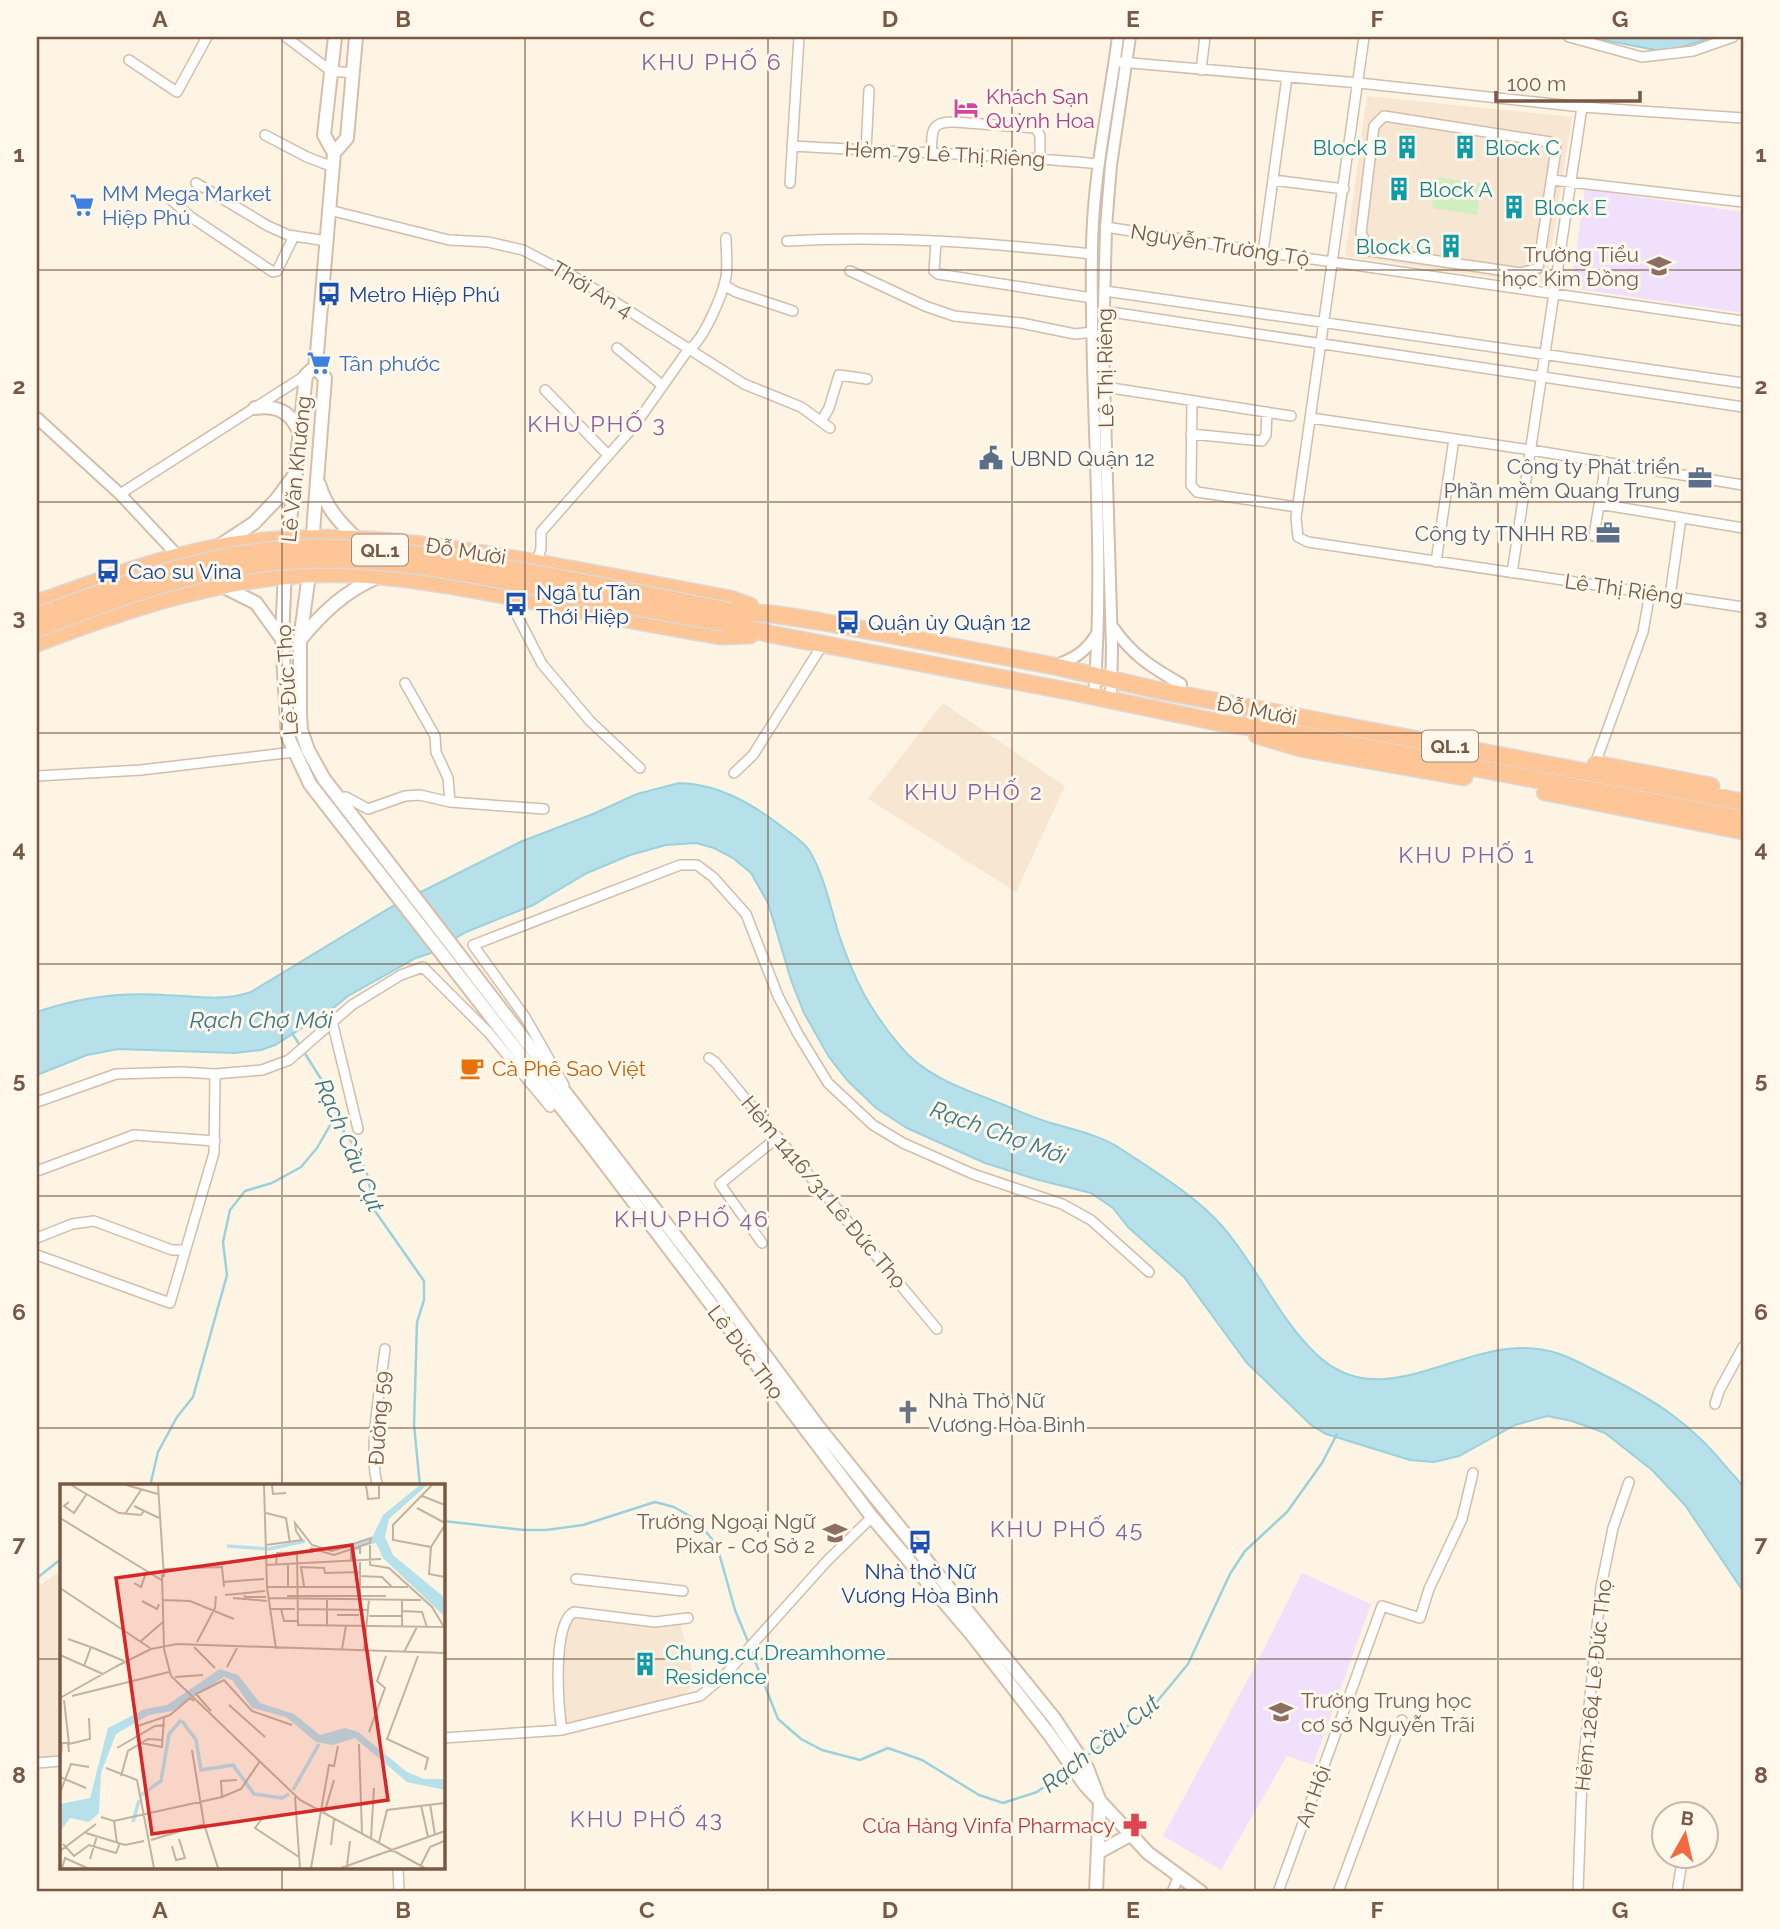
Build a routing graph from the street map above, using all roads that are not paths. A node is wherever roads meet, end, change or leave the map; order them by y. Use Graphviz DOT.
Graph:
graph roads {
  1 [pos="207,37"];
  2 [pos="286,37"];
  3 [pos="335,37"];
  4 [pos="356,37"];
  5 [pos="799,37"];
  6 [pos="1118,37"];
  7 [pos="1130,37"];
  8 [pos="1205,37"];
  9 [pos="1364,37"];
  10 [pos="1569,37"];
  11 [pos="1733,37"];
  12 [pos="128,60"];
  13 [pos="1121,62"];
  14 [pos="331,71"];
  15 [pos="1201,71"];
  16 [pos="354,73"];
  17 [pos="1287,77"];
  18 [pos="1359,83"];
  19 [pos="869,90"];
  20 [pos="1582,107"];
  21 [pos="1743,118"];
  22 [pos="265,135"];
  23 [pos="792,146"];
  24 [pos="866,151"];
  25 [pos="334,153"];
  26 [pos="931,155"];
  27 [pos="1040,158"];
  28 [pos="1098,164"];
  29 [pos="333,167"];
  30 [pos="1273,180"];
  31 [pos="1552,180"];
  32 [pos="196,183"];
  33 [pos="790,183"];
  34 [pos="1571,183"];
  35 [pos="1344,189"];
  36 [pos="168,197"];
  37 [pos="1743,202"];
  38 [pos="329,210"];
  39 [pos="1106,227"];
  40 [pos="294,236"];
  41 [pos="726,238"];
  42 [pos="327,241"];
  43 [pos="787,241"];
  44 [pos="936,242"];
  45 [pos="1263,252"];
  46 [pos="1092,254"];
  47 [pos="1333,262"];
  48 [pos="850,271"];
  49 [pos="724,285"];
  50 [pos="1105,291"];
  51 [pos="1554,294"];
  52 [pos="1092,298"];
  53 [pos="793,310"];
  54 [pos="1104,311"];
  55 [pos="1325,321"];
  56 [pos="1743,321"];
  57 [pos="1093,332"];
  58 [pos="1322,345"];
  59 [pos="617,348"];
  60 [pos="688,350"];
  61 [pos="1545,354"];
  62 [pos="311,371"];
  63 [pos="1542,377"];
  64 [pos="867,379"];
  65 [pos="1743,383"];
  66 [pos="663,386"];
  67 [pos="1105,387"];
  68 [pos="545,390"];
  69 [pos="1192,401"];
  70 [pos="1743,407"];
  71 [pos="255,408"];
  72 [pos="1268,412"];
  73 [pos="1291,416"];
  74 [pos="37,418"];
  75 [pos="1311,418"];
  76 [pos="822,420"];
  77 [pos="830,428"];
  78 [pos="1191,434"];
  79 [pos="301,436"];
  80 [pos="1454,439"];
  81 [pos="1531,450"];
  82 [pos="608,455"];
  83 [pos="1606,462"];
  84 [pos="296,472"];
  85 [pos="317,479"];
  86 [pos="1743,485"];
  87 [pos="120,494"];
  88 [pos="1599,504"];
  89 [pos="1297,507"];
  90 [pos="1681,518"];
  91 [pos="1743,528"];
  92 [pos="1594,536"];
  93 [pos="312,538"];
  94 [pos="350,538"];
  95 [pos="288,540"];
  96 [pos="257,543"];
  97 [pos="217,548"];
  98 [pos="178,556"];
  99 [pos="1436,562"];
  100 [pos="536,563"];
  101 [pos="1512,573"];
  102 [pos="342,574"];
  103 [pos="309,575"];
  104 [pos="285,576"];
  105 [pos="381,576"];
  106 [pos="259,579"];
  107 [pos="220,585"];
  108 [pos="1650,593"];
  109 [pos="507,596"];
  110 [pos="1670,596"];
  111 [pos="37,603"];
  112 [pos="1743,607"];
  113 [pos="772,614"];
  114 [pos="37,616"];
  115 [pos="727,617"];
  116 [pos="1111,626"];
  117 [pos="37,629"];
  118 [pos="1097,633"];
  119 [pos="770,634"];
  120 [pos="282,639"];
  121 [pos="300,640"];
  122 [pos="37,643"];
  123 [pos="823,644"];
  124 [pos="1054,666"];
  125 [pos="1096,675"];
  126 [pos="1113,679"];
  127 [pos="405,683"];
  128 [pos="1181,684"];
  129 [pos="1157,690"];
  130 [pos="1089,695"];
  131 [pos="1111,700"];
  132 [pos="1221,723"];
  133 [pos="308,750"];
  134 [pos="294,752"];
  135 [pos="1595,764"];
  136 [pos="640,768"];
  137 [pos="734,773"];
  138 [pos="37,776"];
  139 [pos="1743,792"];
  140 [pos="337,798"];
  141 [pos="450,802"];
  142 [pos="1743,802"];
  143 [pos="544,809"];
  144 [pos="1743,819"];
  145 [pos="1743,831"];
  146 [pos="389,877"];
  147 [pos="456,961"];
  148 [pos="332,1021"];
  149 [pos="709,1058"];
  150 [pos="215,1074"];
  151 [pos="564,1092"];
  152 [pos="37,1102"];
  153 [pos="551,1107"];
  154 [pos="358,1129"];
  155 [pos="778,1137"];
  156 [pos="215,1141"];
  157 [pos="37,1171"];
  158 [pos="37,1238"];
  159 [pos="762,1243"];
  160 [pos="185,1250"];
  161 [pos="37,1255"];
  162 [pos="1149,1272"];
  163 [pos="724,1311"];
  164 [pos="937,1328"];
  165 [pos="1743,1347"];
  166 [pos="384,1349"];
  167 [pos="1715,1404"];
  168 [pos="1473,1473"];
  169 [pos="1629,1482"];
  170 [pos="377,1484"];
  171 [pos="880,1504"];
  172 [pos="872,1517"];
  173 [pos="576,1579"];
  174 [pos="683,1591"];
  175 [pos="688,1618"];
  176 [pos="1402,1720"];
  177 [pos="562,1730"];
  178 [pos="1054,1730"];
  179 [pos="444,1738"];
  180 [pos="60,1761"];
  181 [pos="37,1763"];
  182 [pos="1100,1802"];
  183 [pos="1114,1818"];
  184 [pos="1130,1835"];
  185 [pos="1099,1852"];
  186 [pos="398,1870"];
  187 [pos="1681,1870"];
  188 [pos="1179,1875"];
  189 [pos="399,1892"];
  190 [pos="1097,1892"];
  191 [pos="1172,1892"];
  192 [pos="1201,1892"];
  193 [pos="1278,1892"];
  194 [pos="1338,1892"];
  195 [pos="1578,1892"];
  196 [pos="1677,1892"];
  1 -- 12 [label="street"];
  2 -- 14 [label="street"];
  3 -- 14 [label="main road, Lê Văn Khương"];
  4 -- 16 [label="main road, Lê Văn Khương"];
  5 -- 23 [label="street"];
  6 -- 13 [label="street, Lê Thị Riêng"];
  7 -- 13 [label="street, Lê Thị Riêng"];
  8 -- 15 [label="street"];
  9 -- 18 [label="street"];
  10 -- 11 [label="street"];
  13 -- 15 [label="street"];
  13 -- 28 [label="street, Lê Thị Riêng"];
  13 -- 39 [label="street, Lê Thị Riêng"];
  14 -- 16 [label="street"];
  14 -- 25 [label="main road, Lê Văn Khương"];
  15 -- 17 [label="street"];
  16 -- 25 [label="main road, Lê Văn Khương"];
  17 -- 18 [label="street"];
  17 -- 30 [label="street"];
  18 -- 20 [label="street"];
  18 -- 35 [label="street"];
  19 -- 24 [label="street"];
  20 -- 21 [label="street"];
  20 -- 34 [label="street"];
  22 -- 29 [label="street"];
  23 -- 24 [label="street, Hẻm 79 Lê Thị Riêng"];
  23 -- 33 [label="street"];
  24 -- 26 [label="street, Hẻm 79 Lê Thị Riêng"];
  25 -- 29 [label="main road, Lê Văn Khương"];
  26 -- 27 [label="street, Hẻm 79 Lê Thị Riêng"];
  26 -- 27 [label="street"];
  27 -- 28 [label="street, Hẻm 79 Lê Thị Riêng"];
  28 -- 46 [label="street, Lê Thị Riêng"];
  29 -- 38 [label="main road, Lê Văn Khương"];
  30 -- 35 [label="street"];
  30 -- 45 [label="street"];
  31 -- 31 [label="street"];
  31 -- 34 [label="street"];
  32 -- 40 [label="street"];
  34 -- 37 [label="street"];
  34 -- 51 [label="street"];
  35 -- 47 [label="street"];
  36 -- 40 [label="street"];
  38 -- 42 [label="main road, Lê Văn Khương"];
  38 -- 60 [label="street, Thới An 4"];
  39 -- 45 [label="street, Nguyễn Trường Tộ"];
  39 -- 50 [label="street, Lê Thị Riêng"];
  40 -- 42 [label="street"];
  41 -- 49 [label="street"];
  42 -- 62 [label="main road, Lê Văn Khương"];
  43 -- 44 [label="street"];
  44 -- 46 [label="street"];
  44 -- 52 [label="street"];
  45 -- 47 [label="street, Nguyễn Trường Tộ"];
  46 -- 52 [label="street, Lê Thị Riêng"];
  47 -- 51 [label="street, Nguyễn Trường Tộ"];
  47 -- 55 [label="street"];
  48 -- 57 [label="street"];
  49 -- 53 [label="street"];
  49 -- 60 [label="street"];
  50 -- 54 [label="street, Lê Thị Riêng"];
  50 -- 55 [label="street"];
  51 -- 56 [label="street, Nguyễn Trường Tộ"];
  51 -- 61 [label="street"];
  52 -- 57 [label="street, Lê Thị Riêng"];
  54 -- 58 [label="street"];
  54 -- 67 [label="street, Lê Thị Riêng"];
  55 -- 58 [label="street"];
  55 -- 61 [label="street"];
  57 -- 118 [label="street, Lê Thị Riêng"];
  58 -- 63 [label="street"];
  58 -- 75 [label="street"];
  59 -- 66 [label="street"];
  60 -- 66 [label="street"];
  60 -- 76 [label="street, Thới An 4"];
  61 -- 63 [label="street"];
  61 -- 65 [label="street"];
  62 -- 71 [label="street"];
  62 -- 79 [label="main road, Lê Văn Khương"];
  62 -- 85 [label="main road, Lê Văn Khương"];
  63 -- 70 [label="street"];
  63 -- 81 [label="street"];
  64 -- 76 [label="street"];
  66 -- 82 [label="street"];
  67 -- 69 [label="street"];
  67 -- 116 [label="street, Lê Thị Riêng"];
  68 -- 82 [label="street"];
  69 -- 72 [label="street"];
  69 -- 78 [label="street"];
  71 -- 79 [label="main road"];
  71 -- 87 [label="street"];
  72 -- 73 [label="street"];
  72 -- 78 [label="street"];
  74 -- 87 [label="street"];
  75 -- 80 [label="street"];
  75 -- 89 [label="street"];
  76 -- 77 [label="street, Thới An 4"];
  78 -- 89 [label="street"];
  79 -- 84 [label="main road, Lê Văn Khương"];
  80 -- 81 [label="street"];
  80 -- 99 [label="street"];
  81 -- 83 [label="street"];
  81 -- 101 [label="street"];
  82 -- 100 [label="street"];
  83 -- 86 [label="street"];
  83 -- 88 [label="street"];
  84 -- 95 [label="main road, Lê Văn Khương"];
  84 -- 97 [label="main road"];
  85 -- 93 [label="main road, Lê Văn Khương"];
  85 -- 94 [label="main road"];
  87 -- 98 [label="street"];
  88 -- 90 [label="street"];
  88 -- 92 [label="street"];
  89 -- 99 [label="street, Lê Thị Riêng"];
  90 -- 91 [label="street"];
  90 -- 110 [label="street"];
  93 -- 94 [label="highway, Đỗ Mười / QL.1"];
  93 -- 95 [label="highway, Đỗ Mười / QL.1"];
  93 -- 103 [label="main road, Lê Văn Khương"];
  94 -- 100 [label="highway, Đỗ Mười / QL.1"];
  94 -- 102 [label="highway"];
  95 -- 96 [label="highway, Đỗ Mười / QL.1"];
  95 -- 104 [label="main road, Lê Văn Khương"];
  96 -- 97 [label="highway, Đỗ Mười / QL.1"];
  96 -- 106 [label="highway"];
  97 -- 98 [label="highway, Đỗ Mười / QL.1"];
  98 -- 111 [label="highway, Đỗ Mười / QL.1"];
  99 -- 101 [label="street, Lê Thị Riêng"];
  100 -- 113 [label="highway, Đỗ Mười / QL.1"];
  101 -- 108 [label="street, Lê Thị Riêng"];
  102 -- 103 [label="highway, Đỗ Mười / QL.1"];
  102 -- 105 [label="highway, Đỗ Mười / QL.1"];
  103 -- 104 [label="highway, Đỗ Mười / QL.1"];
  103 -- 121 [label="main road, Lê Đức Thọ"];
  104 -- 106 [label="highway, Đỗ Mười / QL.1"];
  104 -- 120 [label="main road, Lê Đức Thọ"];
  105 -- 109 [label="highway, Đỗ Mười / QL.1"];
  105 -- 121 [label="main road"];
  106 -- 107 [label="highway, Đỗ Mười / QL.1"];
  107 -- 120 [label="main road"];
  107 -- 122 [label="highway, Đỗ Mười / QL.1"];
  108 -- 110 [label="street, Lê Thị Riêng"];
  108 -- 135 [label="street"];
  109 -- 119 [label="highway, Đỗ Mười / QL.1"];
  109 -- 136 [label="street"];
  110 -- 112 [label="street, Lê Thị Riêng"];
  113 -- 115 [label="highway, Đỗ Mười / QL.1"];
  113 -- 124 [label="highway, Đỗ Mười / QL.1"];
  114 -- 115 [label="highway, QL.1, bridge"];
  115 -- 117 [label="highway, QL.1, bridge"];
  115 -- 119 [label="highway, Đỗ Mười / QL.1"];
  116 -- 126 [label="street, Lê Thị Riêng"];
  116 -- 128 [label="street"];
  118 -- 124 [label="street"];
  118 -- 125 [label="street, Lê Thị Riêng"];
  119 -- 123 [label="highway, Đỗ Mười / QL.1"];
  120 -- 134 [label="main road, Lê Đức Thọ"];
  121 -- 133 [label="main road, Lê Đức Thọ"];
  123 -- 130 [label="highway, Đỗ Mười / QL.1"];
  123 -- 137 [label="street"];
  124 -- 125 [label="highway, Đỗ Mười / QL.1"];
  125 -- 126 [label="highway, Đỗ Mười / QL.1"];
  125 -- 130 [label="street, Lê Thị Riêng"];
  126 -- 129 [label="highway, Đỗ Mười / QL.1"];
  126 -- 131 [label="street, Lê Thị Riêng"];
  127 -- 141 [label="street"];
  128 -- 129 [label="highway, QL.1"];
  128 -- 135 [label="highway, Đỗ Mười / QL.1"];
  129 -- 142 [label="highway, Đỗ Mười / QL.1"];
  130 -- 131 [label="highway, Đỗ Mười / QL.1"];
  131 -- 132 [label="highway, Đỗ Mười / QL.1"];
  132 -- 144 [label="highway, Đỗ Mười / QL.1"];
  132 -- 145 [label="highway, Đỗ Mười / QL.1"];
  133 -- 134 [label="main road"];
  133 -- 140 [label="main road, Lê Đức Thọ"];
  134 -- 138 [label="street"];
  134 -- 146 [label="main road, Lê Đức Thọ"];
  135 -- 139 [label="highway, Đỗ Mười / QL.1"];
  140 -- 141 [label="street"];
  140 -- 146 [label="main road, Lê Đức Thọ"];
  141 -- 143 [label="street"];
  146 -- 147 [label="main road"];
  147 -- 151 [label="main road, Lê Đức Thọ"];
  147 -- 163 [label="main road, Lê Đức Thọ"];
  148 -- 150 [label="street"];
  148 -- 153 [label="street"];
  148 -- 154 [label="street"];
  149 -- 155 [label="street, Hẻm 1416/31 Lê Đức Thọ"];
  150 -- 152 [label="street"];
  150 -- 156 [label="street"];
  151 -- 162 [label="street, Lê Đức Thọ"];
  151 -- 163 [label="main road, Lê Đức Thọ"];
  155 -- 159 [label="street"];
  155 -- 164 [label="street, Hẻm 1416/31 Lê Đức Thọ"];
  156 -- 157 [label="street"];
  156 -- 160 [label="street"];
  158 -- 160 [label="street"];
  160 -- 161 [label="street"];
  163 -- 171 [label="main road, Lê Đức Thọ"];
  163 -- 172 [label="main road, Lê Đức Thọ"];
  165 -- 167 [label="street"];
  166 -- 170 [label="street, Đường 59"];
  168 -- 193 [label="street, An Hội"];
  169 -- 195 [label="street, Hẻm 1264 Lê Đức Thọ"];
  171 -- 172 [label="street"];
  171 -- 178 [label="main road, Lê Đức Thọ"];
  172 -- 177 [label="street"];
  172 -- 178 [label="main road, Lê Đức Thọ"];
  173 -- 174 [label="street"];
  175 -- 177 [label="street"];
  176 -- 194 [label="street"];
  177 -- 179 [label="street"];
  178 -- 182 [label="main road"];
  180 -- 181 [label="street"];
  182 -- 183 [label="main road"];
  182 -- 185 [label="main road"];
  183 -- 184 [label="main road"];
  183 -- 185 [label="main road"];
  184 -- 185 [label="main road"];
  184 -- 188 [label="main road"];
  185 -- 190 [label="main road"];
  186 -- 189 [label="street"];
  187 -- 196 [label="street"];
  188 -- 191 [label="street"];
  188 -- 192 [label="main road"];
}
